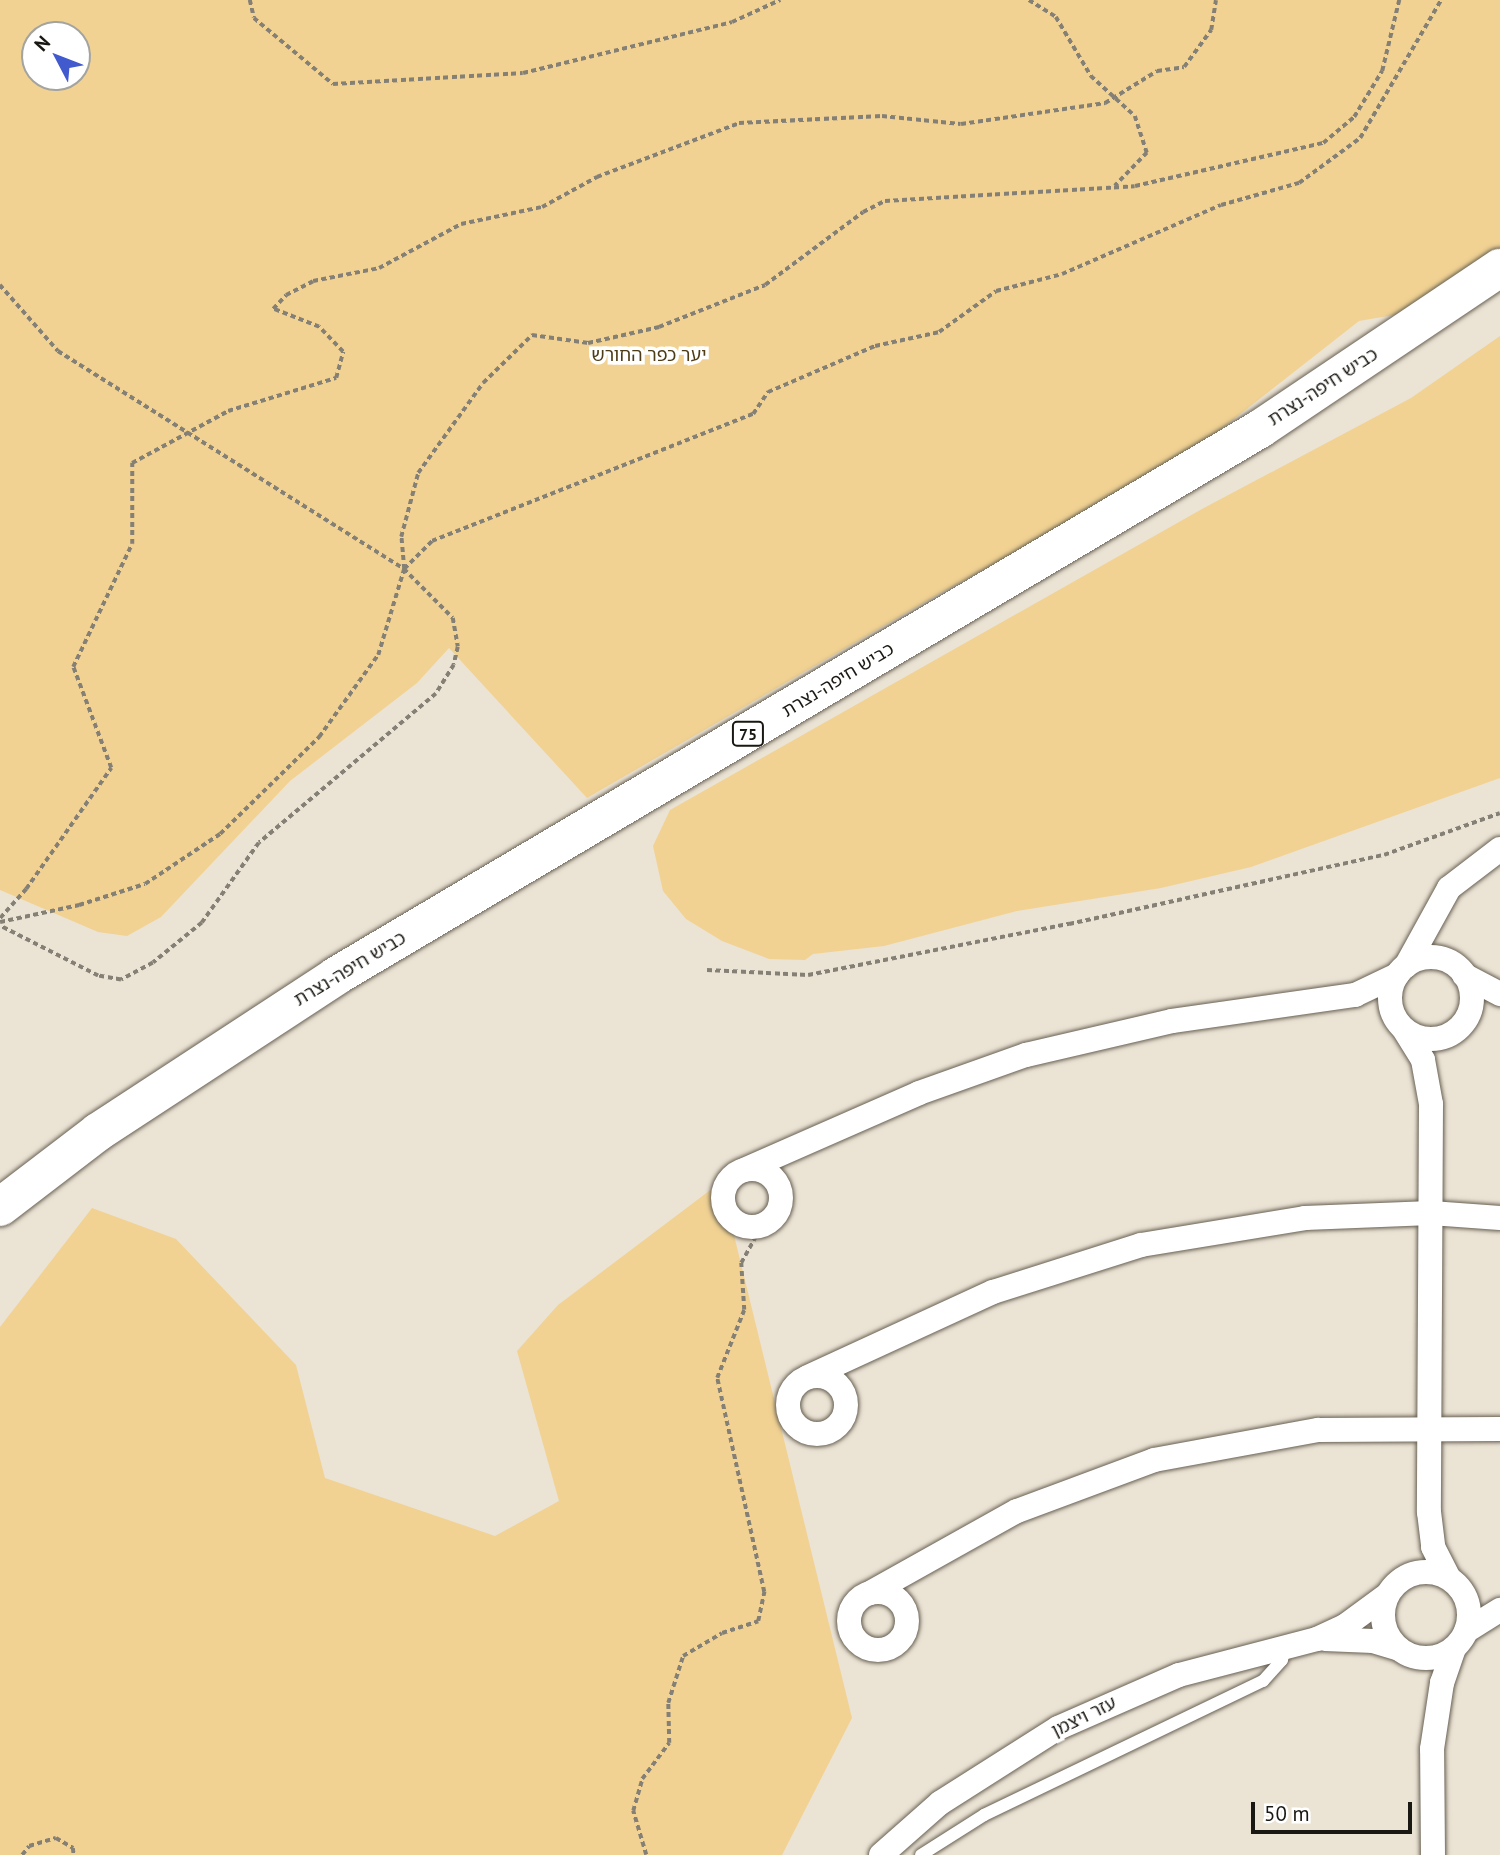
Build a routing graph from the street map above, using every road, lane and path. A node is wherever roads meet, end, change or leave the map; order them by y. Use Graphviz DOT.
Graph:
graph roads {
  1 [pos="250,0"];
  2 [pos="780,0"];
  3 [pos="1028,0"];
  4 [pos="1216,0"];
  5 [pos="1399,0"];
  6 [pos="1441,0"];
  7 [pos="1114,96"];
  8 [pos="1113,187"];
  9 [pos="1500,268"];
  10 [pos="0,285"];
  11 [pos="190,433"];
  12 [pos="404,569"];
  13 [pos="1500,813"];
  14 [pos="1500,849"];
  15 [pos="1456,881"];
  16 [pos="0,922"];
  17 [pos="707,970"];
  18 [pos="1402,970"];
  19 [pos="1460,970"];
  20 [pos="1500,994"];
  21 [pos="1300,1004"];
  22 [pos="1500,1008"];
  23 [pos="1400,1026"];
  24 [pos="1459,1027"];
  25 [pos="1432,1104"];
  26 [pos="811,1139"];
  27 [pos="744,1170"];
  28 [pos="780,1187"];
  29 [pos="0,1207"];
  30 [pos="1431,1213"];
  31 [pos="1500,1218"];
  32 [pos="761,1227"];
  33 [pos="879,1342"];
  34 [pos="808,1377"];
  35 [pos="844,1394"];
  36 [pos="1430,1426"];
  37 [pos="1500,1429"];
  38 [pos="1429,1512"];
  39 [pos="915,1567"];
  40 [pos="1408,1576"];
  41 [pos="1455,1584"];
  42 [pos="870,1593"];
  43 [pos="1387,1595"];
  44 [pos="1500,1597"];
  45 [pos="901,1602"];
  46 [pos="1500,1610"];
  47 [pos="1317,1639"];
  48 [pos="1460,1639"];
  49 [pos="1285,1646"];
  50 [pos="1406,1653"];
  51 [pos="1437,1715"];
  52 [pos="22,1855"];
  53 [pos="74,1855"];
  54 [pos="646,1855"];
  55 [pos="881,1855"];
  56 [pos="922,1855"];
  57 [pos="1433,1855"];
  1 -- 2 [label="path"];
  3 -- 7 [label="path"];
  4 -- 7 [label="path"];
  5 -- 8 [label="path"];
  6 -- 12 [label="path"];
  7 -- 8 [label="path"];
  7 -- 11 [label="path"];
  8 -- 12 [label="path"];
  9 -- 29 [label="highway, כביש חיפה-נצרת / 75"];
  10 -- 11 [label="path"];
  11 -- 12 [label="path"];
  11 -- 16 [label="path"];
  12 -- 16 [label="path"];
  12 -- 16 [label="path"];
  13 -- 17 [label="path"];
  14 -- 15 [label="street"];
  15 -- 18 [label="street"];
  15 -- 19 [label="street"];
  18 -- 19 [label="street"];
  18 -- 21 [label="street"];
  18 -- 23 [label="street"];
  19 -- 20 [label="street"];
  19 -- 24 [label="street"];
  21 -- 23 [label="street"];
  21 -- 26 [label="street"];
  22 -- 24 [label="street"];
  23 -- 24 [label="street"];
  23 -- 25 [label="street"];
  24 -- 25 [label="street"];
  25 -- 30 [label="street"];
  26 -- 27 [label="street"];
  26 -- 28 [label="street"];
  27 -- 28 [label="street"];
  27 -- 32 [label="street"];
  28 -- 32 [label="street"];
  30 -- 31 [label="street"];
  30 -- 33 [label="street"];
  30 -- 36 [label="street"];
  32 -- 54 [label="path"];
  33 -- 34 [label="street"];
  33 -- 35 [label="street"];
  34 -- 35 [label="street"];
  34 -- 35 [label="street"];
  36 -- 37 [label="street"];
  36 -- 38 [label="street"];
  36 -- 39 [label="street"];
  38 -- 40 [label="street"];
  38 -- 41 [label="street"];
  39 -- 42 [label="street"];
  39 -- 45 [label="street"];
  40 -- 41 [label="street"];
  40 -- 43 [label="street"];
  41 -- 44 [label="street"];
  41 -- 48 [label="street"];
  42 -- 45 [label="street"];
  42 -- 45 [label="street"];
  43 -- 47 [label="street"];
  43 -- 50 [label="street"];
  46 -- 48 [label="street"];
  47 -- 49 [label="street, עזר ויצמן"];
  47 -- 50 [label="street"];
  48 -- 50 [label="street"];
  48 -- 51 [label="street"];
  49 -- 55 [label="street, עזר ויצמן"];
  49 -- 56 [label="lane"];
  50 -- 51 [label="street"];
  51 -- 57 [label="street"];
  52 -- 53 [label="path"];
}
